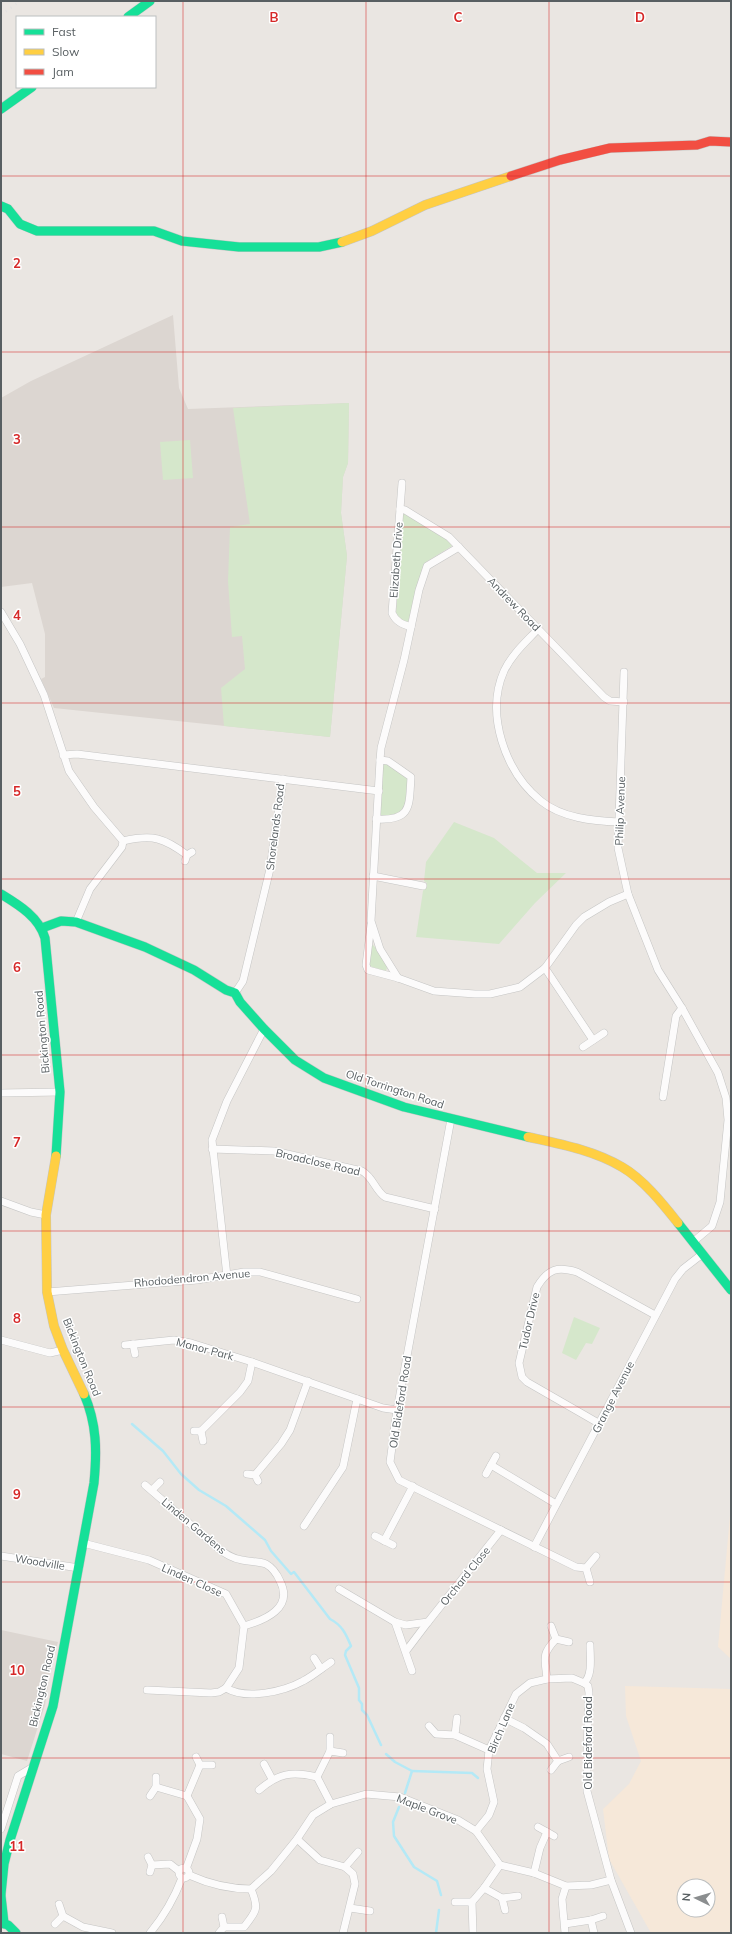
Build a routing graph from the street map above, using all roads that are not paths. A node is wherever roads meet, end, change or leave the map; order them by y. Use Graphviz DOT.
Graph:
graph roads {
  1 [pos="150,1"];
  2 [pos="129,16"];
  3 [pos="31,88"];
  4 [pos="1,109"];
  5 [pos="731,142"];
  6 [pos="1,206"];
  7 [pos="402,482"];
  8 [pos="400,509"];
  9 [pos="459,547"];
  10 [pos="1,612"];
  11 [pos="411,626"];
  12 [pos="538,629"];
  13 [pos="624,672"];
  14 [pos="624,702"];
  15 [pos="63,755"];
  16 [pos="380,760"];
  17 [pos="283,779"];
  18 [pos="379,791"];
  19 [pos="376,819"];
  20 [pos="619,822"];
  21 [pos="124,841"];
  22 [pos="188,856"];
  23 [pos="373,876"];
  24 [pos="423,886"];
  25 [pos="1,894"];
  26 [pos="628,894"];
  27 [pos="371,920"];
  28 [pos="76,922"];
  29 [pos="42,928"];
  30 [pos="545,968"];
  31 [pos="398,978"];
  32 [pos="235,993"];
  33 [pos="682,1008"];
  34 [pos="264,1029"];
  35 [pos="604,1033"];
  36 [pos="593,1040"];
  37 [pos="583,1048"];
  38 [pos="60,1092"];
  39 [pos="1,1093"];
  40 [pos="663,1097"];
  41 [pos="451,1119"];
  42 [pos="212,1149"];
  43 [pos="1,1201"];
  44 [pos="435,1209"];
  45 [pos="46,1215"];
  46 [pos="692,1242"];
  47 [pos="702,1254"];
  48 [pos="227,1276"];
  49 [pos="731,1290"];
  50 [pos="47,1292"];
  51 [pos="357,1299"];
  52 [pos="655,1315"];
  53 [pos="1,1340"];
  54 [pos="133,1344"];
  55 [pos="125,1345"];
  56 [pos="63,1350"];
  57 [pos="135,1354"];
  58 [pos="252,1362"];
  59 [pos="308,1381"];
  60 [pos="357,1399"];
  61 [pos="397,1410"];
  62 [pos="600,1424"];
  63 [pos="203,1440"];
  64 [pos="496,1456"];
  65 [pos="491,1465"];
  66 [pos="486,1474"];
  67 [pos="253,1477"];
  68 [pos="160,1482"];
  69 [pos="145,1485"];
  70 [pos="413,1486"];
  71 [pos="152,1490"];
  72 [pos="556,1504"];
  73 [pos="304,1526"];
  74 [pos="502,1530"];
  75 [pos="375,1536"];
  76 [pos="384,1541"];
  77 [pos="83,1543"];
  78 [pos="393,1546"];
  79 [pos="534,1547"];
  80 [pos="1,1556"];
  81 [pos="596,1556"];
  82 [pos="79,1568"];
  83 [pos="586,1568"];
  84 [pos="590,1582"];
  85 [pos="339,1589"];
  86 [pos="395,1622"];
  87 [pos="428,1622"];
  88 [pos="244,1626"];
  89 [pos="551,1626"];
  90 [pos="556,1639"];
  91 [pos="569,1642"];
  92 [pos="590,1645"];
  93 [pos="406,1651"];
  94 [pos="314,1658"];
  95 [pos="331,1662"];
  96 [pos="321,1669"];
  97 [pos="412,1670"];
  98 [pos="547,1679"];
  99 [pos="584,1683"];
  100 [pos="226,1688"];
  101 [pos="147,1690"];
  102 [pos="458,1718"];
  103 [pos="504,1718"];
  104 [pos="429,1726"];
  105 [pos="455,1735"];
  106 [pos="330,1737"];
  107 [pos="489,1750"];
  108 [pos="330,1751"];
  109 [pos="343,1753"];
  110 [pos="196,1756"];
  111 [pos="569,1757"];
  112 [pos="558,1761"];
  113 [pos="264,1764"];
  114 [pos="200,1765"];
  115 [pos="212,1765"];
  116 [pos="34,1767"];
  117 [pos="551,1770"];
  118 [pos="156,1777"];
  119 [pos="317,1777"];
  120 [pos="272,1779"];
  121 [pos="156,1787"];
  122 [pos="259,1790"];
  123 [pos="150,1796"];
  124 [pos="187,1796"];
  125 [pos="331,1804"];
  126 [pos="538,1827"];
  127 [pos="1,1829"];
  128 [pos="476,1831"];
  129 [pos="547,1832"];
  130 [pos="554,1836"];
  131 [pos="297,1839"];
  132 [pos="358,1852"];
  133 [pos="148,1857"];
  134 [pos="2,1863"];
  135 [pos="500,1865"];
  136 [pos="345,1867"];
  137 [pos="184,1873"];
  138 [pos="534,1873"];
  139 [pos="611,1880"];
  140 [pos="566,1886"];
  141 [pos="484,1888"];
  142 [pos="251,1889"];
  143 [pos="1,1895"];
  144 [pos="518,1896"];
  145 [pos="502,1898"];
  146 [pos="455,1902"];
  147 [pos="472,1902"];
  148 [pos="59,1904"];
  149 [pos="350,1908"];
  150 [pos="505,1910"];
  151 [pos="370,1911"];
  152 [pos="63,1916"];
  153 [pos="603,1916"];
  154 [pos="222,1917"];
  155 [pos="591,1920"];
  156 [pos="2,1923"];
  157 [pos="55,1924"];
  158 [pos="565,1924"];
  159 [pos="224,1927"];
  160 [pos="16,1933"];
  161 [pos="112,1933"];
  162 [pos="150,1933"];
  163 [pos="219,1933"];
  164 [pos="343,1933"];
  165 [pos="473,1933"];
  166 [pos="565,1933"];
  167 [pos="594,1933"];
  168 [pos="631,1933"];
  1 -- 2 [label="street"];
  3 -- 4 [label="street"];
  5 -- 6 [label="street"];
  7 -- 8 [label="street, Elizabeth Drive"];
  8 -- 9 [label="street, Andrew Road"];
  8 -- 11 [label="street, Elizabeth Drive"];
  9 -- 11 [label="street"];
  9 -- 12 [label="street, Andrew Road"];
  10 -- 15 [label="street"];
  11 -- 16 [label="street"];
  12 -- 14 [label="street, Andrew Road"];
  12 -- 20 [label="street"];
  13 -- 14 [label="street, Philip Avenue"];
  14 -- 20 [label="street, Philip Avenue"];
  15 -- 17 [label="street, Shorelands Road"];
  15 -- 21 [label="street"];
  16 -- 18 [label="street"];
  16 -- 19 [label="street"];
  17 -- 18 [label="street"];
  17 -- 32 [label="street, Shorelands Road"];
  18 -- 19 [label="street"];
  19 -- 23 [label="street"];
  20 -- 26 [label="street, Philip Avenue"];
  21 -- 22 [label="street"];
  21 -- 28 [label="street"];
  23 -- 24 [label="street"];
  23 -- 27 [label="street"];
  25 -- 29 [label="street"];
  26 -- 30 [label="street"];
  26 -- 33 [label="street, Philip Avenue"];
  27 -- 31 [label="street"];
  27 -- 31 [label="street"];
  28 -- 29 [label="street, Old Torrington Road"];
  28 -- 32 [label="street, Old Torrington Road"];
  29 -- 38 [label="street, Bickington Road"];
  30 -- 31 [label="street"];
  30 -- 36 [label="street"];
  32 -- 34 [label="street, Old Torrington Road"];
  33 -- 40 [label="street"];
  33 -- 46 [label="street, Philip Avenue"];
  34 -- 41 [label="street, Old Torrington Road"];
  34 -- 42 [label="street"];
  35 -- 36 [label="street"];
  36 -- 37 [label="street"];
  38 -- 39 [label="street"];
  38 -- 45 [label="street, Bickington Road"];
  41 -- 44 [label="street, Old Bideford Road"];
  41 -- 46 [label="street, Old Torrington Road"];
  42 -- 44 [label="street, Broadclose Road"];
  42 -- 48 [label="street"];
  43 -- 45 [label="street"];
  44 -- 61 [label="street, Old Bideford Road"];
  45 -- 50 [label="street, Bickington Road"];
  46 -- 47 [label="street, Old Torrington Road"];
  47 -- 49 [label="street, Old Torrington Road"];
  47 -- 52 [label="street, Grange Avenue"];
  48 -- 50 [label="street, Rhododendron Avenue"];
  48 -- 51 [label="street, Rhododendron Avenue"];
  50 -- 56 [label="street, Bickington Road"];
  52 -- 62 [label="street, Grange Avenue"];
  52 -- 62 [label="street, Tudor Drive"];
  53 -- 56 [label="street"];
  54 -- 55 [label="street, Manor Park"];
  54 -- 57 [label="street"];
  54 -- 58 [label="street, Manor Park"];
  56 -- 77 [label="street, Bickington Road"];
  58 -- 59 [label="street, Manor Park"];
  58 -- 63 [label="street"];
  59 -- 60 [label="street, Manor Park"];
  59 -- 67 [label="street"];
  60 -- 61 [label="street, Manor Park"];
  60 -- 73 [label="street"];
  61 -- 70 [label="street, Old Bideford Road"];
  62 -- 72 [label="street, Grange Avenue"];
  64 -- 65 [label="street"];
  65 -- 66 [label="street"];
  65 -- 72 [label="street"];
  68 -- 71 [label="street, Linden Gardens"];
  69 -- 71 [label="street, Linden Gardens"];
  70 -- 74 [label="street, Old Bideford Road"];
  70 -- 76 [label="street"];
  71 -- 88 [label="street, Linden Gardens"];
  72 -- 79 [label="street, Grange Avenue"];
  74 -- 79 [label="street, Old Bideford Road"];
  74 -- 87 [label="street, Orchard Close"];
  75 -- 76 [label="street"];
  76 -- 78 [label="street"];
  77 -- 82 [label="street, Bickington Road"];
  77 -- 88 [label="street, Linden Close"];
  79 -- 83 [label="street, Old Bideford Road"];
  80 -- 82 [label="street, Woodville"];
  81 -- 83 [label="street"];
  82 -- 116 [label="street, Bickington Road"];
  83 -- 84 [label="street"];
  85 -- 86 [label="street"];
  86 -- 87 [label="street"];
  86 -- 93 [label="street"];
  87 -- 93 [label="street, Orchard Close"];
  88 -- 100 [label="street"];
  89 -- 90 [label="street"];
  90 -- 91 [label="street"];
  90 -- 98 [label="street"];
  92 -- 99 [label="street, Old Bideford Road"];
  93 -- 97 [label="street"];
  94 -- 96 [label="street"];
  95 -- 96 [label="street"];
  96 -- 100 [label="street"];
  98 -- 99 [label="street, Birch Lane"];
  98 -- 103 [label="street, Birch Lane"];
  99 -- 139 [label="street, Old Bideford Road"];
  100 -- 101 [label="street"];
  102 -- 105 [label="street"];
  103 -- 107 [label="street, Birch Lane"];
  103 -- 112 [label="street"];
  104 -- 105 [label="street"];
  105 -- 107 [label="street"];
  106 -- 108 [label="street"];
  107 -- 128 [label="street, Birch Lane"];
  108 -- 109 [label="street"];
  108 -- 119 [label="street"];
  110 -- 114 [label="street"];
  111 -- 112 [label="street"];
  112 -- 117 [label="street"];
  113 -- 120 [label="street"];
  114 -- 115 [label="street"];
  114 -- 124 [label="street"];
  116 -- 127 [label="street"];
  116 -- 134 [label="street, Bickington Road"];
  118 -- 121 [label="street"];
  119 -- 120 [label="street"];
  119 -- 125 [label="street"];
  120 -- 122 [label="street"];
  121 -- 123 [label="street"];
  121 -- 124 [label="street"];
  124 -- 137 [label="street"];
  125 -- 128 [label="street, Maple Grove"];
  125 -- 131 [label="street, Maple Grove"];
  126 -- 129 [label="street"];
  128 -- 135 [label="street, Maple Grove"];
  129 -- 130 [label="street"];
  129 -- 138 [label="street"];
  131 -- 136 [label="street"];
  131 -- 142 [label="street, Maple Grove"];
  132 -- 136 [label="street"];
  133 -- 137 [label="street"];
  134 -- 143 [label="street, Bickington Road"];
  135 -- 138 [label="street"];
  135 -- 141 [label="street"];
  136 -- 149 [label="street"];
  137 -- 142 [label="street"];
  137 -- 162 [label="street"];
  138 -- 140 [label="street"];
  139 -- 140 [label="street"];
  139 -- 168 [label="street, Old Bideford Road"];
  140 -- 158 [label="street"];
  141 -- 145 [label="street"];
  141 -- 147 [label="street"];
  142 -- 159 [label="street"];
  143 -- 156 [label="street, Bickington Road"];
  144 -- 145 [label="street"];
  145 -- 150 [label="street"];
  146 -- 147 [label="street"];
  147 -- 165 [label="street"];
  148 -- 152 [label="street"];
  149 -- 151 [label="street"];
  149 -- 164 [label="street"];
  152 -- 157 [label="street"];
  152 -- 161 [label="street"];
  153 -- 155 [label="street"];
  154 -- 159 [label="street"];
  155 -- 158 [label="street"];
  155 -- 167 [label="street"];
  156 -- 160 [label="street"];
  158 -- 166 [label="street"];
  159 -- 163 [label="street"];
}
